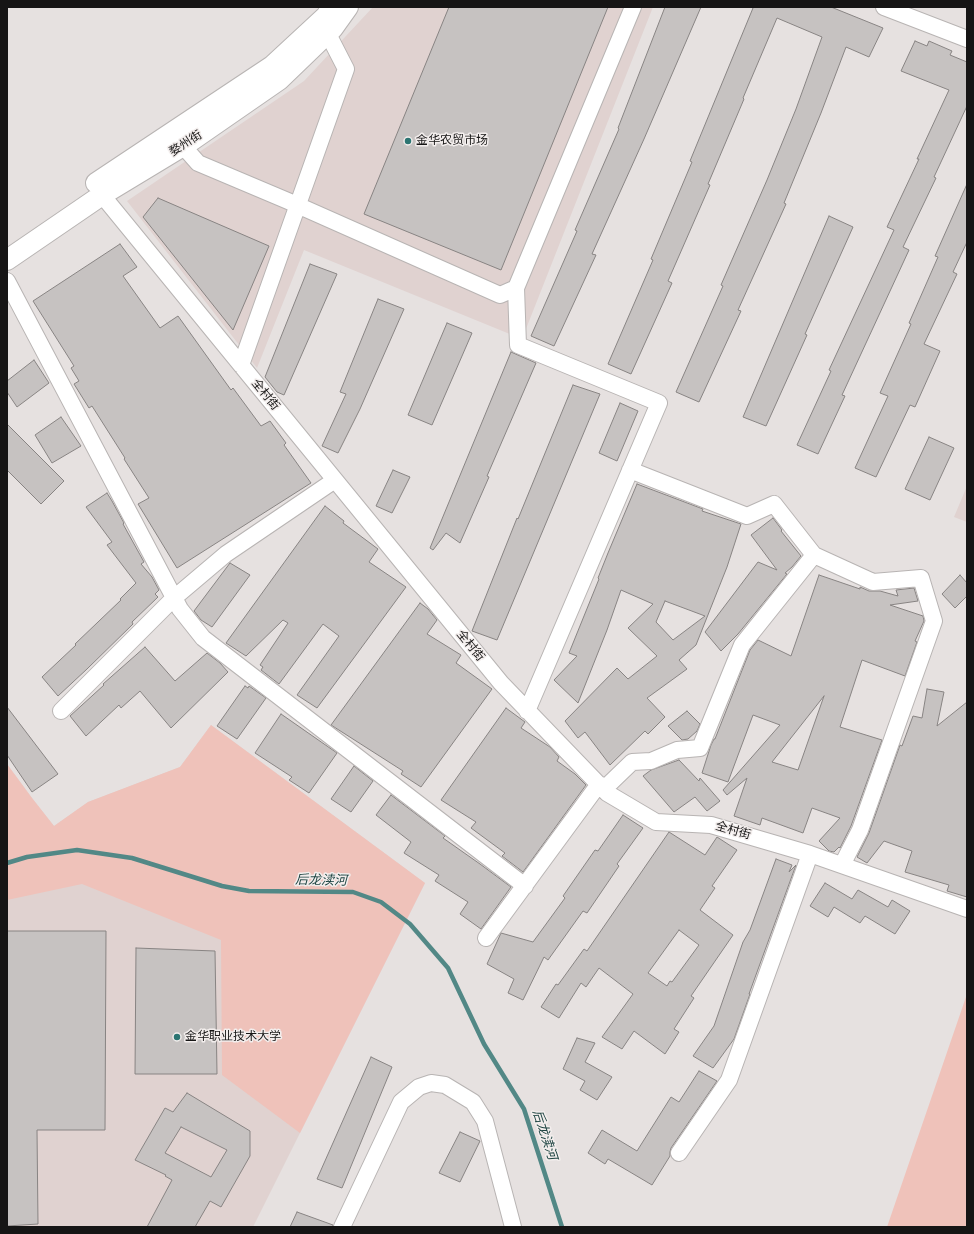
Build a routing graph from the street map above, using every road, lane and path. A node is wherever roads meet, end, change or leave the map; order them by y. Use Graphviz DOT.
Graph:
graph roads {
  1 [pos="332,7"];
  2 [pos="348,7"];
  3 [pos="633,7"];
  4 [pos="884,7"];
  5 [pos="328,34"];
  6 [pos="967,39"];
  7 [pos="184,146"];
  8 [pos="102,195"];
  9 [pos="297,205"];
  10 [pos="7,244"];
  11 [pos="7,260"];
  12 [pos="7,281"];
  13 [pos="516,288"];
  14 [pos="241,365"];
  15 [pos="630,470"];
  16 [pos="335,480"];
  17 [pos="814,555"];
  18 [pos="174,598"];
  19 [pos="61,711"];
  20 [pos="527,711"];
  21 [pos="601,787"];
  22 [pos="810,854"];
  23 [pos="842,865"];
  24 [pos="525,886"];
  25 [pos="967,909"];
  26 [pos="486,938"];
  27 [pos="679,1153"];
  28 [pos="342,1227"];
  29 [pos="513,1227"];
  1 -- 10 [label="main road, 婺州街"];
  2 -- 5 [label="main road, 婺州街"];
  3 -- 13 [label="street"];
  4 -- 6 [label="street"];
  5 -- 7 [label="main road, 婺州街"];
  5 -- 9 [label="street"];
  7 -- 8 [label="main road, 婺州街"];
  7 -- 9 [label="street"];
  8 -- 11 [label="main road, 婺州街"];
  8 -- 14 [label="street, 全村街"];
  9 -- 13 [label="street"];
  9 -- 14 [label="street"];
  12 -- 18 [label="street"];
  13 -- 15 [label="street"];
  14 -- 16 [label="street, 全村街"];
  15 -- 17 [label="street"];
  15 -- 20 [label="street"];
  16 -- 18 [label="street"];
  16 -- 20 [label="street, 全村街"];
  17 -- 21 [label="street"];
  17 -- 23 [label="street"];
  18 -- 19 [label="street"];
  18 -- 24 [label="street"];
  20 -- 21 [label="street, 全村街"];
  21 -- 22 [label="street, 全村街"];
  21 -- 24 [label="street"];
  22 -- 23 [label="street, 全村街"];
  22 -- 27 [label="street"];
  23 -- 25 [label="street, 全村街"];
  24 -- 26 [label="street"];
  28 -- 29 [label="street"];
}
